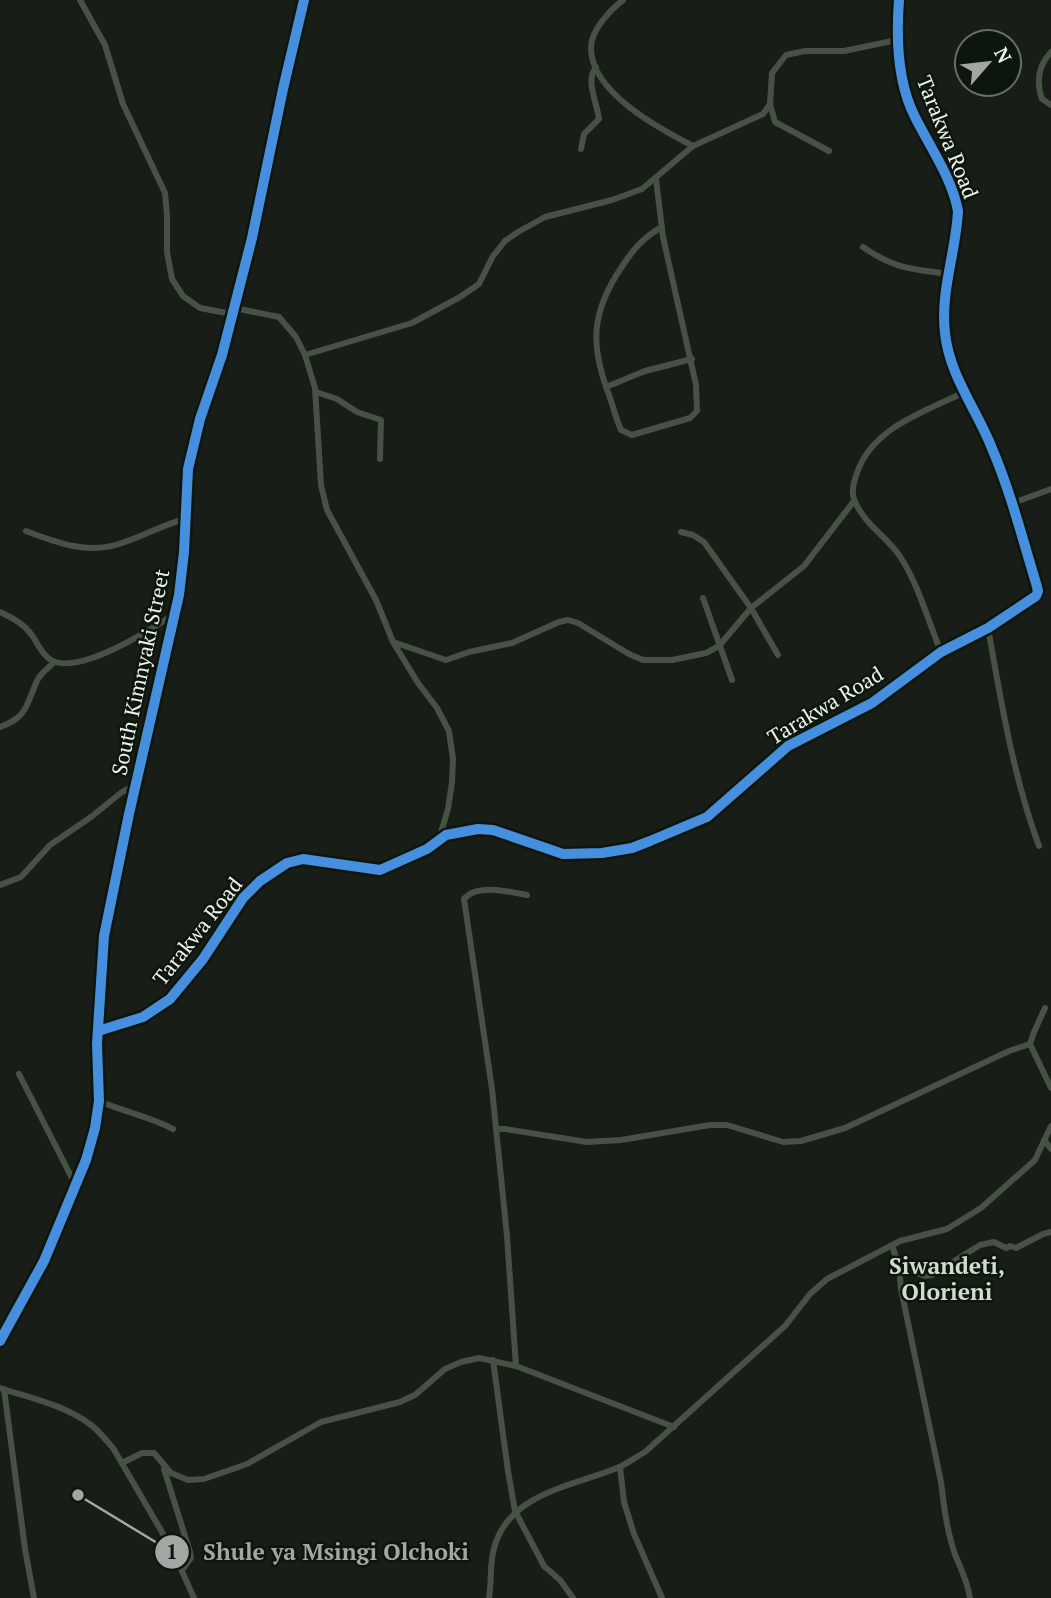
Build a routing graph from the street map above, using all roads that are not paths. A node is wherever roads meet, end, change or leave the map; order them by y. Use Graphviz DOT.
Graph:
graph roads {
  1 [pos="80,0"];
  2 [pos="304,0"];
  3 [pos="623,0"];
  4 [pos="899,0"];
  5 [pos="897,40"];
  6 [pos="1051,52"];
  7 [pos="596,67"];
  8 [pos="770,104"];
  9 [pos="1051,105"];
  10 [pos="693,146"];
  11 [pos="581,149"];
  12 [pos="829,151"];
  13 [pos="656,179"];
  14 [pos="662,227"];
  15 [pos="863,247"];
  16 [pos="948,274"];
  17 [pos="233,311"];
  18 [pos="305,355"];
  19 [pos="692,359"];
  20 [pos="606,387"];
  21 [pos="316,392"];
  22 [pos="965,392"];
  23 [pos="380,459"];
  24 [pos="1051,489"];
  25 [pos="854,501"];
  26 [pos="1013,503"];
  27 [pos="185,519"];
  28 [pos="26,531"];
  29 [pos="681,532"];
  30 [pos="703,598"];
  31 [pos="751,608"];
  32 [pos="0,612"];
  33 [pos="176,613"];
  34 [pos="988,628"];
  35 [pos="393,642"];
  36 [pos="719,646"];
  37 [pos="941,652"];
  38 [pos="778,655"];
  39 [pos="54,662"];
  40 [pos="732,680"];
  41 [pos="0,727"];
  42 [pos="136,785"];
  43 [pos="439,839"];
  44 [pos="1040,846"];
  45 [pos="0,885"];
  46 [pos="527,895"];
  47 [pos="1045,1008"];
  48 [pos="98,1031"];
  49 [pos="1030,1044"];
  50 [pos="19,1074"];
  51 [pos="1051,1088"];
  52 [pos="99,1101"];
  53 [pos="1051,1126"];
  54 [pos="173,1129"];
  55 [pos="496,1129"];
  56 [pos="1044,1140"];
  57 [pos="1051,1149"];
  58 [pos="76,1186"];
  59 [pos="1051,1233"];
  60 [pos="892,1245"];
  61 [pos="899,1267"];
  62 [pos="0,1341"];
  63 [pos="494,1360"];
  64 [pos="516,1366"];
  65 [pos="2,1388"];
  66 [pos="674,1427"];
  67 [pos="122,1463"];
  68 [pos="164,1467"];
  69 [pos="620,1467"];
  70 [pos="515,1511"];
  71 [pos="183,1569"];
  72 [pos="34,1598"];
  73 [pos="194,1598"];
  74 [pos="489,1598"];
  75 [pos="573,1598"];
  76 [pos="662,1598"];
  77 [pos="970,1598"];
  1 -- 17 [label="street"];
  2 -- 17 [label="street, South Kimnyaki Street"];
  3 -- 7 [label="street"];
  4 -- 5 [label="street, Tarakwa Road"];
  5 -- 8 [label="street"];
  5 -- 16 [label="street, Tarakwa Road"];
  6 -- 9 [label="street"];
  7 -- 10 [label="street"];
  7 -- 11 [label="street"];
  8 -- 10 [label="street"];
  8 -- 12 [label="street"];
  10 -- 13 [label="street"];
  13 -- 14 [label="street"];
  13 -- 18 [label="street"];
  14 -- 19 [label="street"];
  14 -- 20 [label="street"];
  15 -- 16 [label="street"];
  16 -- 22 [label="street, Tarakwa Road"];
  17 -- 18 [label="street"];
  17 -- 27 [label="street, South Kimnyaki Street"];
  18 -- 21 [label="street"];
  19 -- 20 [label="street"];
  19 -- 20 [label="street"];
  21 -- 23 [label="street"];
  21 -- 35 [label="street"];
  22 -- 25 [label="street"];
  22 -- 26 [label="street, Tarakwa Road"];
  24 -- 26 [label="street"];
  25 -- 31 [label="street"];
  25 -- 37 [label="street"];
  26 -- 34 [label="street, Tarakwa Road"];
  27 -- 28 [label="street"];
  27 -- 33 [label="street, South Kimnyaki Street"];
  29 -- 31 [label="street"];
  30 -- 36 [label="street"];
  31 -- 36 [label="street"];
  31 -- 38 [label="street"];
  32 -- 39 [label="street"];
  33 -- 39 [label="street"];
  33 -- 42 [label="street, South Kimnyaki Street"];
  34 -- 37 [label="street, Tarakwa Road"];
  34 -- 44 [label="street"];
  35 -- 36 [label="street"];
  35 -- 43 [label="street"];
  36 -- 40 [label="street"];
  37 -- 43 [label="street, Tarakwa Road"];
  39 -- 41 [label="street"];
  42 -- 45 [label="street"];
  42 -- 48 [label="street, South Kimnyaki Street"];
  43 -- 48 [label="street, Tarakwa Road"];
  46 -- 55 [label="street"];
  47 -- 49 [label="street"];
  48 -- 52 [label="street, South Kimnyaki Street"];
  49 -- 51 [label="street"];
  49 -- 55 [label="street"];
  50 -- 58 [label="street"];
  52 -- 54 [label="street"];
  52 -- 58 [label="street, South Kimnyaki Street"];
  53 -- 56 [label="street"];
  55 -- 64 [label="street"];
  56 -- 57 [label="street"];
  56 -- 60 [label="street"];
  58 -- 62 [label="street, South Kimnyaki Street"];
  59 -- 61 [label="street"];
  60 -- 61 [label="street"];
  60 -- 66 [label="street"];
  61 -- 77 [label="street"];
  63 -- 64 [label="street"];
  63 -- 68 [label="street"];
  63 -- 70 [label="street"];
  64 -- 66 [label="street"];
  65 -- 67 [label="street"];
  65 -- 72 [label="street"];
  66 -- 69 [label="street"];
  67 -- 68 [label="street"];
  67 -- 71 [label="street"];
  68 -- 71 [label="street"];
  69 -- 70 [label="street"];
  69 -- 76 [label="street"];
  70 -- 74 [label="street"];
  70 -- 75 [label="street"];
  71 -- 73 [label="street"];
}
